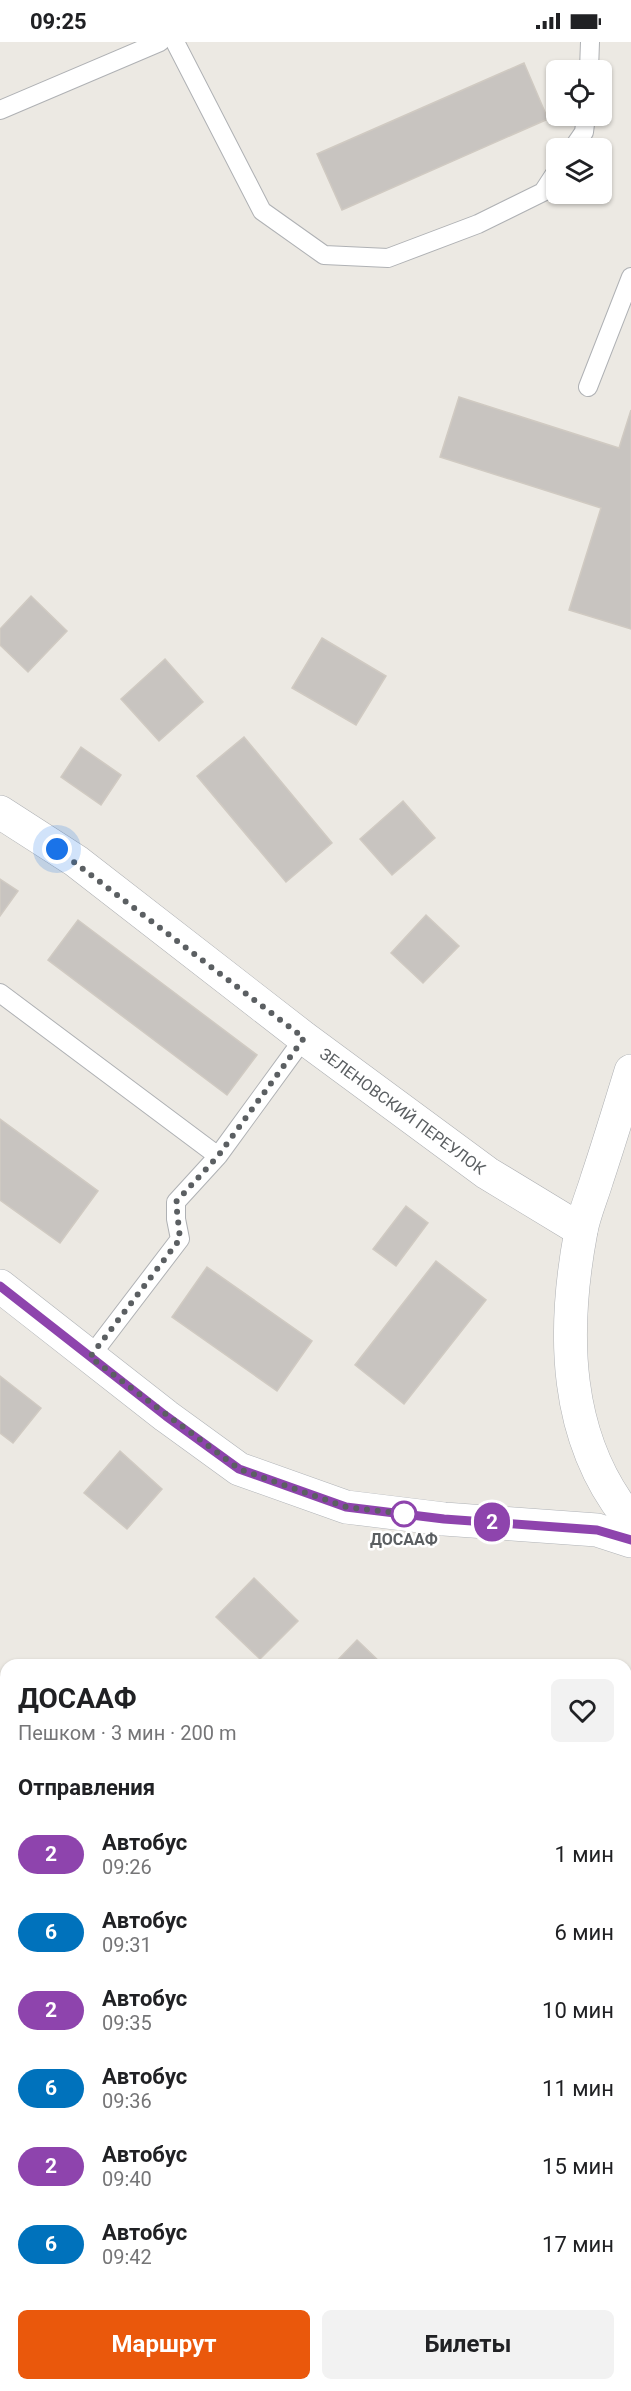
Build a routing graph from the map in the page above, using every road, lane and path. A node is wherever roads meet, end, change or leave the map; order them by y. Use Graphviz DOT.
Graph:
graph roads {
  1 [pos="160,42"];
  2 [pos="175,42"];
  3 [pos="590,42"];
  4 [pos="589,60"];
  5 [pos="0,110"];
  6 [pos="546,187"];
  7 [pos="631,277"];
  8 [pos="588,387"];
  9 [pos="0,812"];
  10 [pos="0,993"];
  11 [pos="304,1038"];
  12 [pos="631,1071"];
  13 [pos="624,1119"];
  14 [pos="218,1156"];
  15 [pos="581,1230"];
  16 [pos="0,1286"];
  17 [pos="90,1357"];
  18 [pos="631,1521"];
  19 [pos="631,1540"];
  1 -- 5 [label="lane"];
  2 -- 6 [label="lane"];
  3 -- 4 [label="lane"];
  7 -- 8 [label="lane"];
  9 -- 11 [label="street, ЗЕЛЕНОВСКИЙ ПЕРЕУЛОК"];
  10 -- 14 [label="lane"];
  11 -- 14 [label="lane"];
  11 -- 15 [label="street, ЗЕЛЕНОВСКИЙ ПЕРЕУЛОК"];
  12 -- 13 [label="street"];
  13 -- 15 [label="street"];
  14 -- 17 [label="lane"];
  15 -- 18 [label="street"];
  16 -- 17 [label="street"];
  17 -- 19 [label="street"];
}
